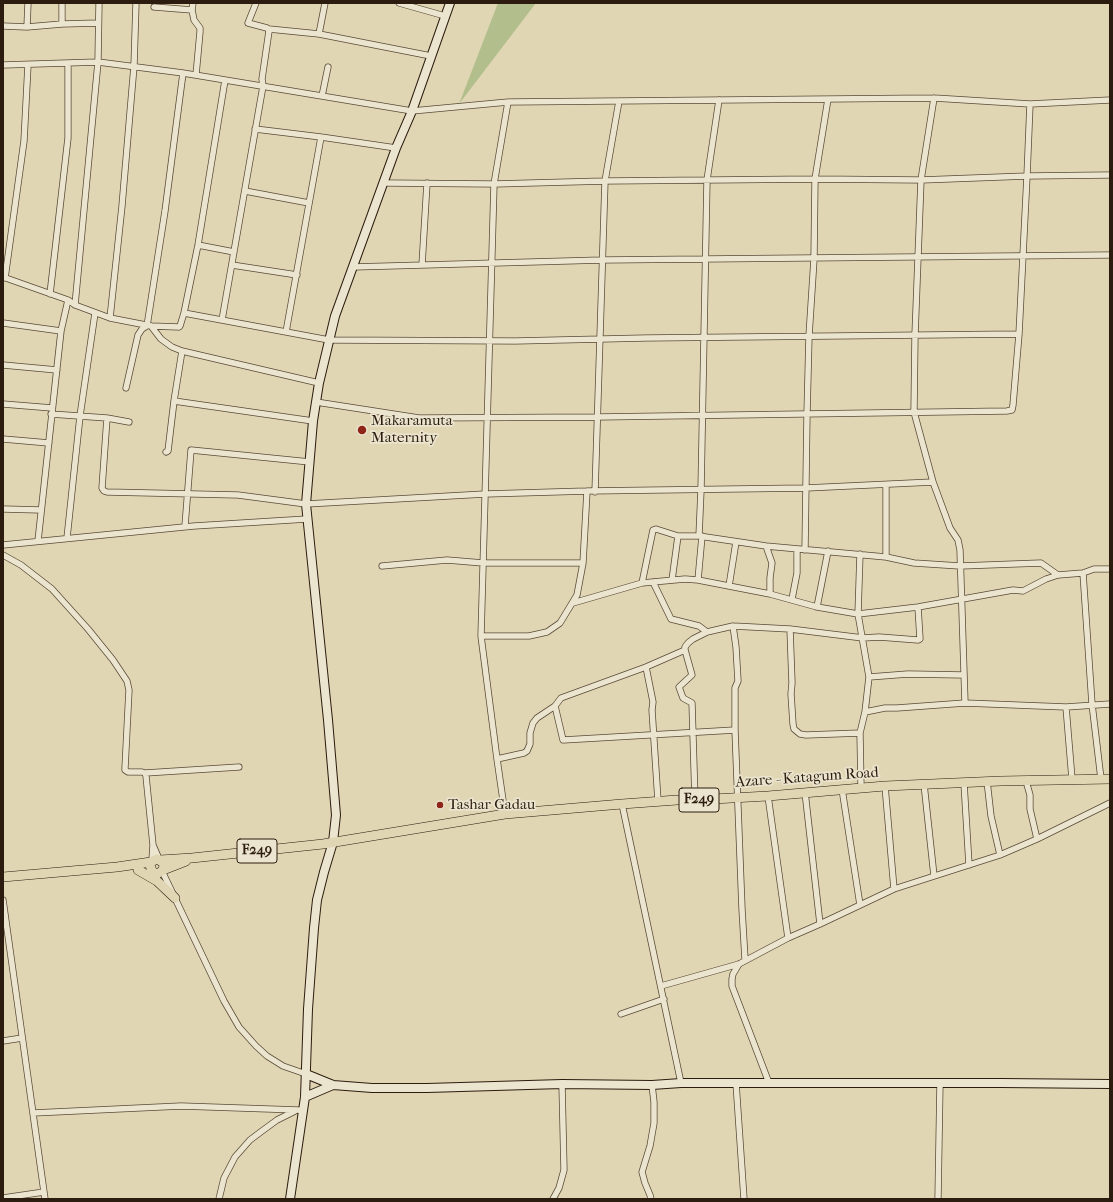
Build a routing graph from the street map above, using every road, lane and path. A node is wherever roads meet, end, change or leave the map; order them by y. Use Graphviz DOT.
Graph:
graph roads {
  1 [pos="28,3"];
  2 [pos="62,3"];
  3 [pos="99,3"];
  4 [pos="136,3"];
  5 [pos="193,3"];
  6 [pos="256,3"];
  7 [pos="325,3"];
  8 [pos="399,3"];
  9 [pos="450,3"];
  10 [pos="154,7"];
  11 [pos="192,10"];
  12 [pos="446,16"];
  13 [pos="98,23"];
  14 [pos="62,24"];
  15 [pos="3,26"];
  16 [pos="26,27"];
  17 [pos="269,30"];
  18 [pos="318,34"];
  19 [pos="431,56"];
  20 [pos="98,62"];
  21 [pos="68,63"];
  22 [pos="3,65"];
  23 [pos="28,65"];
  24 [pos="134,66"];
  25 [pos="328,67"];
  26 [pos="183,73"];
  27 [pos="196,75"];
  28 [pos="225,80"];
  29 [pos="263,86"];
  30 [pos="322,96"];
  31 [pos="934,98"];
  32 [pos="828,99"];
  33 [pos="719,100"];
  34 [pos="1110,100"];
  35 [pos="619,101"];
  36 [pos="508,102"];
  37 [pos="1030,104"];
  38 [pos="412,111"];
  39 [pos="255,129"];
  40 [pos="320,137"];
  41 [pos="396,148"];
  42 [pos="1110,175"];
  43 [pos="1027,176"];
  44 [pos="815,179"];
  45 [pos="708,180"];
  46 [pos="921,180"];
  47 [pos="605,181"];
  48 [pos="384,183"];
  49 [pos="427,183"];
  50 [pos="494,184"];
  51 [pos="244,191"];
  52 [pos="309,203"];
  53 [pos="198,245"];
  54 [pos="234,252"];
  55 [pos="1110,255"];
  56 [pos="1023,256"];
  57 [pos="918,257"];
  58 [pos="706,259"];
  59 [pos="814,259"];
  60 [pos="602,260"];
  61 [pos="492,263"];
  62 [pos="232,265"];
  63 [pos="422,265"];
  64 [pos="353,267"];
  65 [pos="297,275"];
  66 [pos="4,277"];
  67 [pos="50,294"];
  68 [pos="68,300"];
  69 [pos="76,305"];
  70 [pos="95,313"];
  71 [pos="184,313"];
  72 [pos="110,318"];
  73 [pos="222,320"];
  74 [pos="3,323"];
  75 [pos="149,326"];
  76 [pos="61,331"];
  77 [pos="286,332"];
  78 [pos="1019,334"];
  79 [pos="915,335"];
  80 [pos="809,336"];
  81 [pos="705,337"];
  82 [pos="600,339"];
  83 [pos="330,340"];
  84 [pos="490,341"];
  85 [pos="182,351"];
  86 [pos="3,365"];
  87 [pos="57,370"];
  88 [pos="319,383"];
  89 [pos="126,388"];
  90 [pos="174,400"];
  91 [pos="316,402"];
  92 [pos="3,404"];
  93 [pos="52,411"];
  94 [pos="914,412"];
  95 [pos="807,414"];
  96 [pos="80,416"];
  97 [pos="702,416"];
  98 [pos="487,417"];
  99 [pos="597,417"];
  100 [pos="107,418"];
  101 [pos="313,421"];
  102 [pos="129,422"];
  103 [pos="3,439"];
  104 [pos="49,443"];
  105 [pos="166,452"];
  106 [pos="310,462"];
  107 [pos="933,482"];
  108 [pos="886,485"];
  109 [pos="806,488"];
  110 [pos="701,490"];
  111 [pos="587,492"];
  112 [pos="595,492"];
  113 [pos="188,494"];
  114 [pos="485,494"];
  115 [pos="306,504"];
  116 [pos="3,509"];
  117 [pos="41,510"];
  118 [pos="308,519"];
  119 [pos="185,526"];
  120 [pos="678,536"];
  121 [pos="701,536"];
  122 [pos="67,538"];
  123 [pos="38,541"];
  124 [pos="736,542"];
  125 [pos="3,545"];
  126 [pos="766,546"];
  127 [pos="797,549"];
  128 [pos="805,550"];
  129 [pos="828,551"];
  130 [pos="860,554"];
  131 [pos="3,555"];
  132 [pos="886,557"];
  133 [pos="483,563"];
  134 [pos="583,563"];
  135 [pos="382,566"];
  136 [pos="960,566"];
  137 [pos="1110,569"];
  138 [pos="1083,573"];
  139 [pos="1058,575"];
  140 [pos="672,580"];
  141 [pos="698,580"];
  142 [pos="653,582"];
  143 [pos="642,583"];
  144 [pos="729,586"];
  145 [pos="770,594"];
  146 [pos="792,599"];
  147 [pos="962,600"];
  148 [pos="573,603"];
  149 [pos="817,607"];
  150 [pos="918,607"];
  151 [pos="858,614"];
  152 [pos="733,626"];
  153 [pos="790,629"];
  154 [pos="707,632"];
  155 [pos="481,636"];
  156 [pos="863,638"];
  157 [pos="685,650"];
  158 [pos="646,667"];
  159 [pos="964,675"];
  160 [pos="869,677"];
  161 [pos="965,703"];
  162 [pos="1092,704"];
  163 [pos="1110,704"];
  164 [pos="555,706"];
  165 [pos="1066,707"];
  166 [pos="865,712"];
  167 [pos="735,730"];
  168 [pos="692,732"];
  169 [pos="860,733"];
  170 [pos="654,734"];
  171 [pos="496,759"];
  172 [pos="239,767"];
  173 [pos="145,773"];
  174 [pos="1106,779"];
  175 [pos="1070,780"];
  176 [pos="987,781"];
  177 [pos="1026,781"];
  178 [pos="964,783"];
  179 [pos="924,784"];
  180 [pos="1110,784"];
  181 [pos="885,786"];
  182 [pos="861,787"];
  183 [pos="842,789"];
  184 [pos="805,792"];
  185 [pos="768,796"];
  186 [pos="738,798"];
  187 [pos="695,800"];
  188 [pos="658,801"];
  189 [pos="1110,803"];
  190 [pos="622,804"];
  191 [pos="505,814"];
  192 [pos="1037,838"];
  193 [pos="333,842"];
  194 [pos="1000,855"];
  195 [pos="192,858"];
  196 [pos="155,863"];
  197 [pos="969,865"];
  198 [pos="117,867"];
  199 [pos="138,870"];
  200 [pos="163,870"];
  201 [pos="934,876"];
  202 [pos="3,877"];
  203 [pos="894,889"];
  204 [pos="175,898"];
  205 [pos="3,900"];
  206 [pos="860,905"];
  207 [pos="820,924"];
  208 [pos="788,938"];
  209 [pos="745,960"];
  210 [pos="739,964"];
  211 [pos="731,966"];
  212 [pos="733,974"];
  213 [pos="661,986"];
  214 [pos="664,999"];
  215 [pos="621,1014"];
  216 [pos="22,1038"];
  217 [pos="3,1041"];
  218 [pos="306,1074"];
  219 [pos="681,1083"];
  220 [pos="736,1083"];
  221 [pos="769,1083"];
  222 [pos="940,1083"];
  223 [pos="562,1084"];
  224 [pos="1110,1084"];
  225 [pos="333,1085"];
  226 [pos="652,1085"];
  227 [pos="305,1098"];
  228 [pos="300,1111"];
  229 [pos="33,1113"];
  230 [pos="44,1192"];
  231 [pos="3,1198"];
  232 [pos="45,1199"];
  233 [pos="219,1199"];
  234 [pos="290,1199"];
  235 [pos="553,1199"];
  236 [pos="651,1199"];
  237 [pos="744,1199"];
  238 [pos="938,1199"];
  1 -- 16 [label="street"];
  2 -- 14 [label="street"];
  3 -- 13 [label="street"];
  4 -- 24 [label="street"];
  5 -- 11 [label="street"];
  6 -- 17 [label="street"];
  7 -- 18 [label="street"];
  8 -- 12 [label="street"];
  9 -- 12 [label="street"];
  10 -- 11 [label="street"];
  11 -- 27 [label="street"];
  12 -- 19 [label="street"];
  13 -- 14 [label="street"];
  13 -- 20 [label="street"];
  14 -- 16 [label="street"];
  15 -- 16 [label="street"];
  17 -- 18 [label="street"];
  17 -- 29 [label="street"];
  18 -- 19 [label="street"];
  19 -- 38 [label="street"];
  20 -- 21 [label="street"];
  20 -- 24 [label="street"];
  20 -- 69 [label="street"];
  21 -- 23 [label="street"];
  21 -- 67 [label="street"];
  22 -- 23 [label="street"];
  23 -- 66 [label="street"];
  24 -- 26 [label="street"];
  24 -- 72 [label="street"];
  25 -- 30 [label="street"];
  26 -- 27 [label="street"];
  26 -- 75 [label="street"];
  27 -- 28 [label="street"];
  28 -- 29 [label="street"];
  28 -- 53 [label="street"];
  29 -- 30 [label="street"];
  29 -- 39 [label="street"];
  30 -- 38 [label="street"];
  31 -- 32 [label="street"];
  31 -- 37 [label="street"];
  31 -- 46 [label="street"];
  32 -- 33 [label="street"];
  32 -- 44 [label="street"];
  33 -- 35 [label="street"];
  33 -- 45 [label="street"];
  34 -- 37 [label="street"];
  35 -- 36 [label="street"];
  35 -- 47 [label="street"];
  36 -- 38 [label="street"];
  36 -- 50 [label="street"];
  37 -- 43 [label="street"];
  38 -- 41 [label="street"];
  39 -- 40 [label="street"];
  39 -- 51 [label="street"];
  40 -- 41 [label="street"];
  40 -- 52 [label="street"];
  41 -- 48 [label="street"];
  42 -- 43 [label="street"];
  43 -- 46 [label="street"];
  43 -- 56 [label="street"];
  44 -- 45 [label="street"];
  44 -- 46 [label="street"];
  44 -- 59 [label="street"];
  45 -- 47 [label="street"];
  45 -- 58 [label="street"];
  46 -- 57 [label="street"];
  47 -- 50 [label="street"];
  47 -- 60 [label="street"];
  48 -- 49 [label="street"];
  48 -- 64 [label="street"];
  49 -- 50 [label="street"];
  49 -- 63 [label="street"];
  50 -- 61 [label="street"];
  51 -- 52 [label="street"];
  51 -- 54 [label="street"];
  52 -- 65 [label="street"];
  53 -- 54 [label="street"];
  53 -- 71 [label="street"];
  54 -- 62 [label="street"];
  55 -- 56 [label="street"];
  56 -- 57 [label="street"];
  56 -- 78 [label="street"];
  57 -- 59 [label="street"];
  57 -- 79 [label="street"];
  58 -- 59 [label="street"];
  58 -- 60 [label="street"];
  58 -- 81 [label="street"];
  59 -- 80 [label="street"];
  60 -- 61 [label="street"];
  60 -- 82 [label="street"];
  61 -- 63 [label="street"];
  61 -- 84 [label="street"];
  62 -- 65 [label="street"];
  62 -- 73 [label="street"];
  63 -- 64 [label="street"];
  64 -- 83 [label="street"];
  65 -- 77 [label="street"];
  66 -- 67 [label="street"];
  67 -- 68 [label="street"];
  68 -- 69 [label="street"];
  68 -- 76 [label="street"];
  69 -- 70 [label="street"];
  70 -- 72 [label="street"];
  70 -- 96 [label="street"];
  71 -- 73 [label="street"];
  71 -- 75 [label="street"];
  72 -- 75 [label="street"];
  73 -- 77 [label="street"];
  74 -- 76 [label="street"];
  75 -- 85 [label="street"];
  75 -- 89 [label="street"];
  76 -- 87 [label="street"];
  77 -- 83 [label="street"];
  78 -- 79 [label="street"];
  78 -- 94 [label="street"];
  79 -- 80 [label="street"];
  79 -- 94 [label="street"];
  80 -- 81 [label="street"];
  80 -- 95 [label="street"];
  81 -- 82 [label="street"];
  81 -- 97 [label="street"];
  82 -- 84 [label="street"];
  82 -- 99 [label="street"];
  83 -- 84 [label="street"];
  83 -- 88 [label="street"];
  84 -- 98 [label="street"];
  85 -- 88 [label="street"];
  85 -- 90 [label="street"];
  86 -- 87 [label="street"];
  87 -- 93 [label="street"];
  88 -- 91 [label="street"];
  90 -- 101 [label="street"];
  90 -- 105 [label="street"];
  91 -- 98 [label="street"];
  91 -- 101 [label="street"];
  92 -- 93 [label="street"];
  93 -- 96 [label="street"];
  93 -- 104 [label="street"];
  94 -- 95 [label="street"];
  94 -- 107 [label="street"];
  95 -- 97 [label="street"];
  95 -- 109 [label="street"];
  96 -- 100 [label="street"];
  96 -- 122 [label="street"];
  97 -- 99 [label="street"];
  97 -- 110 [label="street"];
  98 -- 99 [label="street"];
  98 -- 114 [label="street"];
  99 -- 112 [label="street"];
  100 -- 102 [label="street"];
  100 -- 113 [label="street"];
  101 -- 106 [label="street"];
  103 -- 104 [label="street"];
  104 -- 117 [label="street"];
  106 -- 113 [label="street"];
  106 -- 115 [label="street"];
  107 -- 108 [label="street"];
  107 -- 136 [label="street"];
  108 -- 109 [label="street"];
  108 -- 132 [label="street"];
  109 -- 110 [label="street"];
  109 -- 128 [label="street"];
  110 -- 112 [label="street"];
  110 -- 121 [label="street"];
  111 -- 112 [label="street"];
  111 -- 114 [label="street"];
  111 -- 134 [label="street"];
  113 -- 115 [label="street"];
  113 -- 119 [label="street"];
  114 -- 115 [label="street"];
  114 -- 133 [label="street"];
  115 -- 118 [label="street"];
  116 -- 117 [label="street"];
  117 -- 123 [label="street"];
  118 -- 119 [label="street"];
  118 -- 193 [label="street"];
  119 -- 122 [label="street"];
  120 -- 121 [label="street"];
  120 -- 140 [label="street"];
  120 -- 143 [label="street"];
  121 -- 124 [label="street"];
  121 -- 141 [label="street"];
  122 -- 123 [label="street"];
  123 -- 125 [label="street"];
  124 -- 126 [label="street"];
  124 -- 144 [label="street"];
  126 -- 127 [label="street"];
  126 -- 145 [label="street"];
  127 -- 128 [label="street"];
  127 -- 146 [label="street"];
  128 -- 129 [label="street"];
  129 -- 130 [label="street"];
  129 -- 149 [label="street"];
  130 -- 132 [label="street"];
  130 -- 151 [label="street"];
  131 -- 173 [label="street"];
  132 -- 136 [label="street"];
  133 -- 134 [label="street"];
  133 -- 135 [label="street"];
  133 -- 155 [label="street"];
  134 -- 148 [label="street"];
  136 -- 139 [label="street"];
  136 -- 147 [label="street"];
  137 -- 138 [label="street"];
  138 -- 139 [label="street"];
  138 -- 162 [label="street"];
  139 -- 147 [label="street"];
  140 -- 141 [label="street"];
  140 -- 142 [label="street"];
  141 -- 144 [label="street"];
  142 -- 143 [label="street"];
  142 -- 154 [label="street"];
  143 -- 148 [label="street"];
  144 -- 145 [label="street"];
  145 -- 146 [label="street"];
  146 -- 149 [label="street"];
  147 -- 150 [label="street"];
  147 -- 159 [label="street"];
  148 -- 155 [label="street"];
  149 -- 151 [label="street"];
  150 -- 151 [label="street"];
  150 -- 156 [label="street"];
  151 -- 156 [label="street"];
  152 -- 153 [label="street"];
  152 -- 154 [label="street"];
  152 -- 167 [label="street"];
  153 -- 156 [label="street"];
  153 -- 169 [label="street"];
  154 -- 157 [label="street"];
  155 -- 171 [label="street"];
  156 -- 160 [label="street"];
  157 -- 158 [label="street"];
  157 -- 168 [label="street"];
  158 -- 164 [label="street"];
  158 -- 170 [label="street"];
  159 -- 160 [label="street"];
  159 -- 161 [label="street"];
  160 -- 166 [label="street"];
  161 -- 165 [label="street"];
  161 -- 166 [label="street"];
  162 -- 163 [label="street"];
  162 -- 165 [label="street"];
  162 -- 174 [label="street"];
  164 -- 170 [label="street"];
  164 -- 171 [label="street"];
  165 -- 175 [label="street"];
  166 -- 169 [label="street"];
  167 -- 168 [label="street"];
  167 -- 186 [label="street"];
  168 -- 170 [label="street"];
  168 -- 187 [label="street"];
  169 -- 182 [label="street"];
  170 -- 188 [label="street"];
  171 -- 191 [label="street"];
  172 -- 173 [label="street"];
  173 -- 196 [label="street"];
  174 -- 175 [label="main road, Azare - Katagum Road / F249"];
  175 -- 177 [label="main road, Azare - Katagum Road / F249"];
  175 -- 180 [label="main road, Azare - Katagum Road / F249"];
  176 -- 177 [label="main road, Azare - Katagum Road / F249"];
  176 -- 178 [label="main road, Azare - Katagum Road / F249"];
  176 -- 194 [label="street"];
  177 -- 192 [label="street"];
  178 -- 179 [label="main road, Azare - Katagum Road / F249"];
  178 -- 197 [label="street"];
  179 -- 181 [label="main road, Azare - Katagum Road / F249"];
  179 -- 201 [label="street"];
  181 -- 182 [label="main road, Azare - Katagum Road / F249"];
  181 -- 203 [label="street"];
  182 -- 183 [label="main road, Azare - Katagum Road / F249"];
  183 -- 184 [label="main road, Azare - Katagum Road / F249"];
  183 -- 206 [label="street"];
  184 -- 185 [label="main road, Azare - Katagum Road / F249"];
  184 -- 207 [label="street"];
  185 -- 186 [label="main road, Azare - Katagum Road / F249"];
  185 -- 208 [label="street"];
  186 -- 187 [label="main road, Azare - Katagum Road / F249"];
  186 -- 209 [label="street"];
  187 -- 188 [label="main road, Azare - Katagum Road / F249"];
  188 -- 190 [label="main road, Azare - Katagum Road / F249"];
  189 -- 192 [label="street"];
  190 -- 191 [label="main road, Azare - Katagum Road / F249"];
  190 -- 213 [label="street"];
  191 -- 193 [label="main road, Azare - Katagum Road / F249"];
  192 -- 194 [label="street"];
  193 -- 195 [label="main road, Azare - Katagum Road / F249"];
  193 -- 218 [label="street"];
  194 -- 197 [label="street"];
  195 -- 196 [label="main road, Azare - Katagum Road / F249"];
  195 -- 200 [label="main road, Azare - Katagum Road / F249"];
  196 -- 198 [label="main road, Azare - Katagum Road / F249"];
  196 -- 199 [label="main road, Azare - Katagum Road / F249"];
  196 -- 200 [label="main road, Azare - Katagum Road / F249"];
  197 -- 201 [label="street"];
  198 -- 199 [label="main road, Azare - Katagum Road / F249"];
  198 -- 202 [label="main road, Azare - Katagum Road / F249"];
  199 -- 204 [label="main road"];
  200 -- 204 [label="street"];
  201 -- 203 [label="street"];
  203 -- 206 [label="street"];
  204 -- 218 [label="street"];
  205 -- 216 [label="street"];
  206 -- 207 [label="street"];
  207 -- 208 [label="street"];
  208 -- 209 [label="street"];
  209 -- 210 [label="street"];
  210 -- 211 [label="street"];
  210 -- 212 [label="street"];
  211 -- 212 [label="street"];
  211 -- 213 [label="street"];
  212 -- 221 [label="street"];
  213 -- 214 [label="street"];
  214 -- 215 [label="street"];
  214 -- 219 [label="street"];
  216 -- 217 [label="street"];
  216 -- 229 [label="street"];
  218 -- 225 [label="street"];
  218 -- 227 [label="street"];
  219 -- 220 [label="street"];
  219 -- 226 [label="street"];
  220 -- 221 [label="street"];
  220 -- 237 [label="street"];
  221 -- 222 [label="street"];
  222 -- 224 [label="street"];
  222 -- 238 [label="street"];
  223 -- 225 [label="street"];
  223 -- 226 [label="street"];
  223 -- 235 [label="street"];
  225 -- 227 [label="street"];
  226 -- 236 [label="street"];
  227 -- 228 [label="street"];
  228 -- 229 [label="street"];
  228 -- 233 [label="street"];
  228 -- 234 [label="street"];
  229 -- 230 [label="street"];
  230 -- 231 [label="street"];
  230 -- 232 [label="street"];
}
